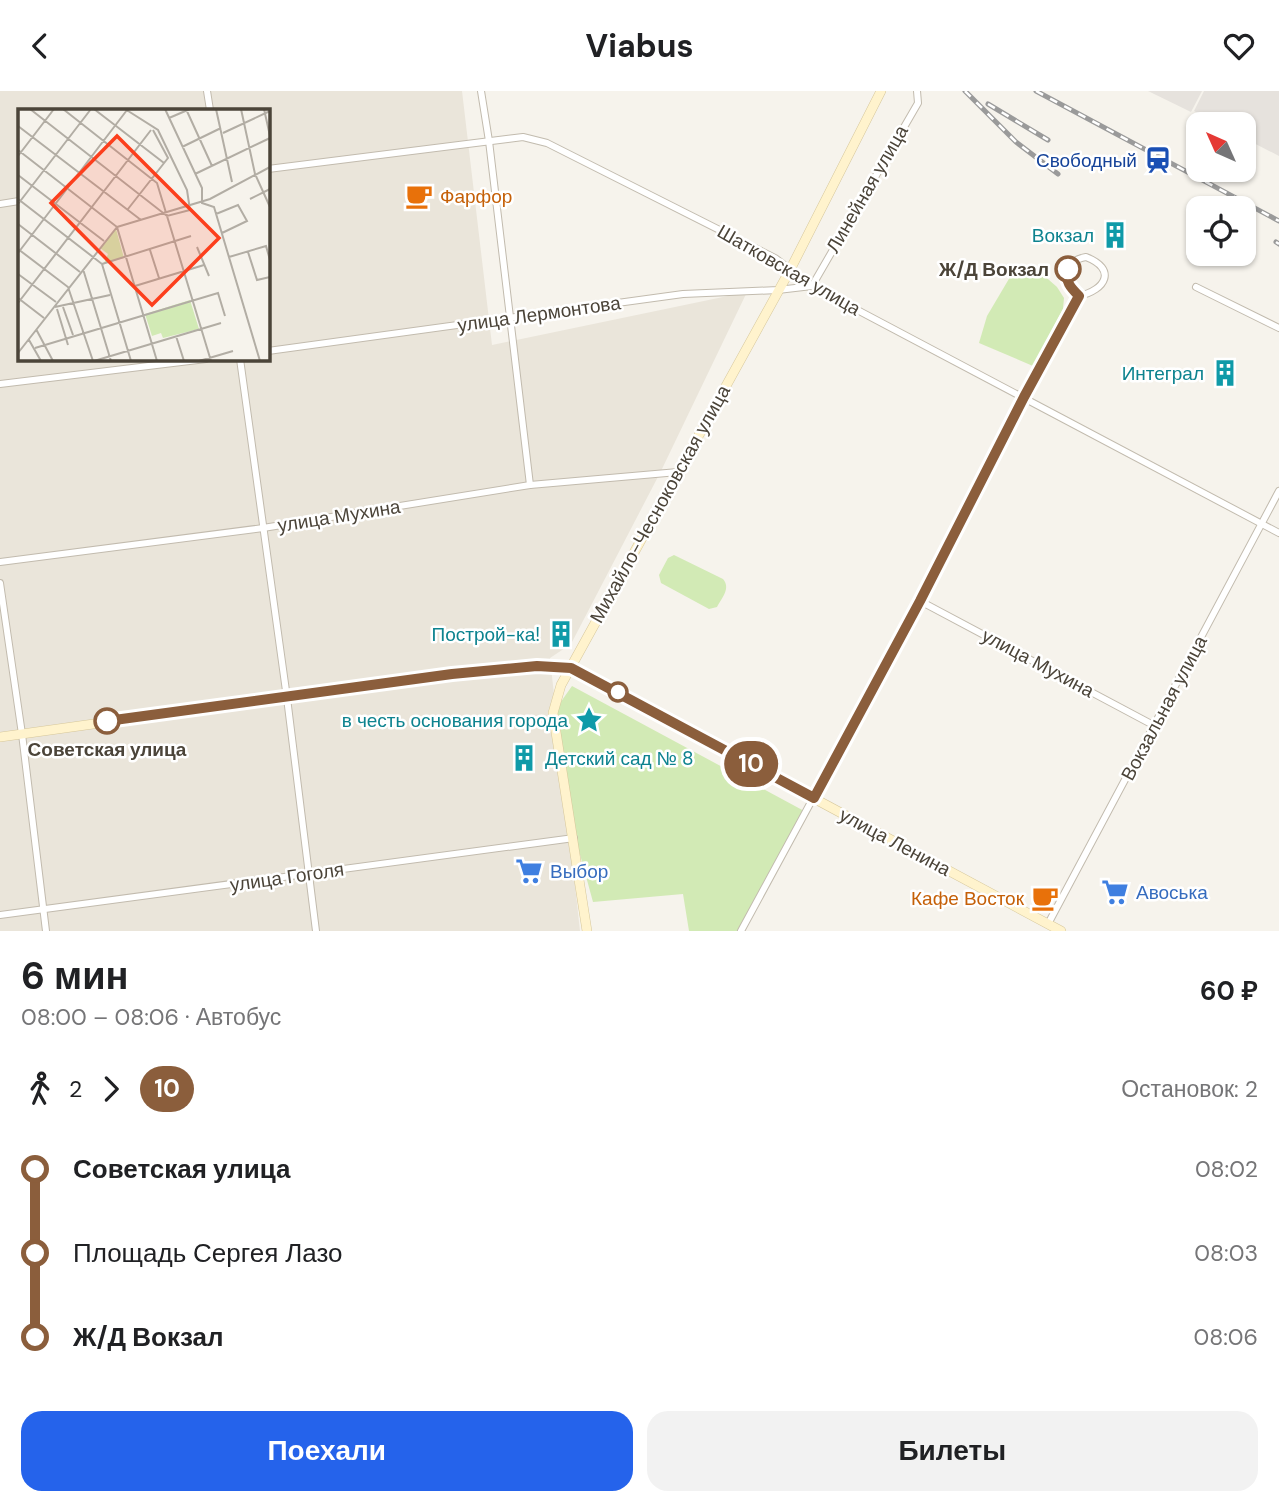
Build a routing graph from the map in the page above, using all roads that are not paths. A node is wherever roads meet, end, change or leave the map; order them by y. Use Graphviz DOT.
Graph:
graph roads {
  1 [pos="207,91"];
  2 [pos="481,91"];
  3 [pos="881,91"];
  4 [pos="917,91"];
  5 [pos="209,109"];
  6 [pos="489,141"];
  7 [pos="270,169"];
  8 [pos="18,201"];
  9 [pos="0,204"];
  10 [pos="790,270"];
  11 [pos="812,286"];
  12 [pos="1196,287"];
  13 [pos="778,290"];
  14 [pos="1079,296"];
  15 [pos="510,319"];
  16 [pos="1279,328"];
  17 [pos="270,351"];
  18 [pos="190,361"];
  19 [pos="240,361"];
  20 [pos="0,384"];
  21 [pos="1024,397"];
  22 [pos="678,472"];
  23 [pos="530,485"];
  24 [pos="1279,491"];
  25 [pos="1261,523"];
  26 [pos="263,528"];
  27 [pos="1279,533"];
  28 [pos="0,562"];
  29 [pos="0,583"];
  30 [pos="920,601"];
  31 [pos="571,668"];
  32 [pos="287,698"];
  33 [pos="1155,726"];
  34 [pos="22,734"];
  35 [pos="0,737"];
  36 [pos="814,798"];
  37 [pos="574,838"];
  38 [pos="307,874"];
  39 [pos="43,910"];
  40 [pos="0,915"];
  41 [pos="1048,924"];
  42 [pos="46,931"];
  43 [pos="316,931"];
  44 [pos="587,931"];
  45 [pos="741,931"];
  46 [pos="1061,931"];
  1 -- 5 [label="street"];
  2 -- 6 [label="street"];
  3 -- 10 [label="main road, Михайло-Чесноковская улица"];
  4 -- 11 [label="street, Линейная улица"];
  6 -- 7 [label="street, Шатковская улица"];
  6 -- 10 [label="street, Шатковская улица"];
  6 -- 15 [label="street"];
  8 -- 9 [label="street"];
  10 -- 11 [label="street, Шатковская улица"];
  10 -- 13 [label="main road, Михайло-Чесноковская улица"];
  11 -- 13 [label="street, улица Лермонтова"];
  11 -- 21 [label="street, Шатковская улица"];
  12 -- 16 [label="street"];
  13 -- 15 [label="street, улица Лермонтова"];
  13 -- 22 [label="main road, Михайло-Чесноковская улица"];
  14 -- 14 [label="street"];
  14 -- 21 [label="street"];
  15 -- 17 [label="street, улица Лермонтова"];
  15 -- 23 [label="street"];
  18 -- 20 [label="street"];
  19 -- 26 [label="street"];
  21 -- 25 [label="street, Шатковская улица"];
  21 -- 30 [label="street"];
  22 -- 23 [label="street, улица Мухина"];
  22 -- 31 [label="main road, Михайло-Чесноковская улица"];
  23 -- 26 [label="street, улица Мухина"];
  24 -- 25 [label="street, Вокзальная улица"];
  25 -- 27 [label="street, Шатковская улица"];
  25 -- 33 [label="street, Вокзальная улица"];
  26 -- 28 [label="street, улица Мухина"];
  26 -- 32 [label="street"];
  29 -- 34 [label="street"];
  30 -- 33 [label="street, улица Мухина"];
  30 -- 36 [label="street"];
  31 -- 32 [label="main road, улица Ленина"];
  31 -- 36 [label="main road, улица Ленина"];
  31 -- 37 [label="main road, Михайло-Чесноковская улица"];
  32 -- 34 [label="main road, улица Ленина"];
  32 -- 38 [label="street"];
  33 -- 41 [label="street, Вокзальная улица"];
  34 -- 35 [label="main road, улица Ленина"];
  34 -- 39 [label="street"];
  36 -- 41 [label="main road, улица Ленина"];
  36 -- 45 [label="street"];
  37 -- 38 [label="street, улица Гоголя"];
  37 -- 44 [label="main road, Михайло-Чесноковская улица"];
  38 -- 39 [label="street, улица Гоголя"];
  38 -- 43 [label="street"];
  39 -- 40 [label="street, улица Гоголя"];
  39 -- 42 [label="street"];
  41 -- 46 [label="main road, улица Ленина"];
}
